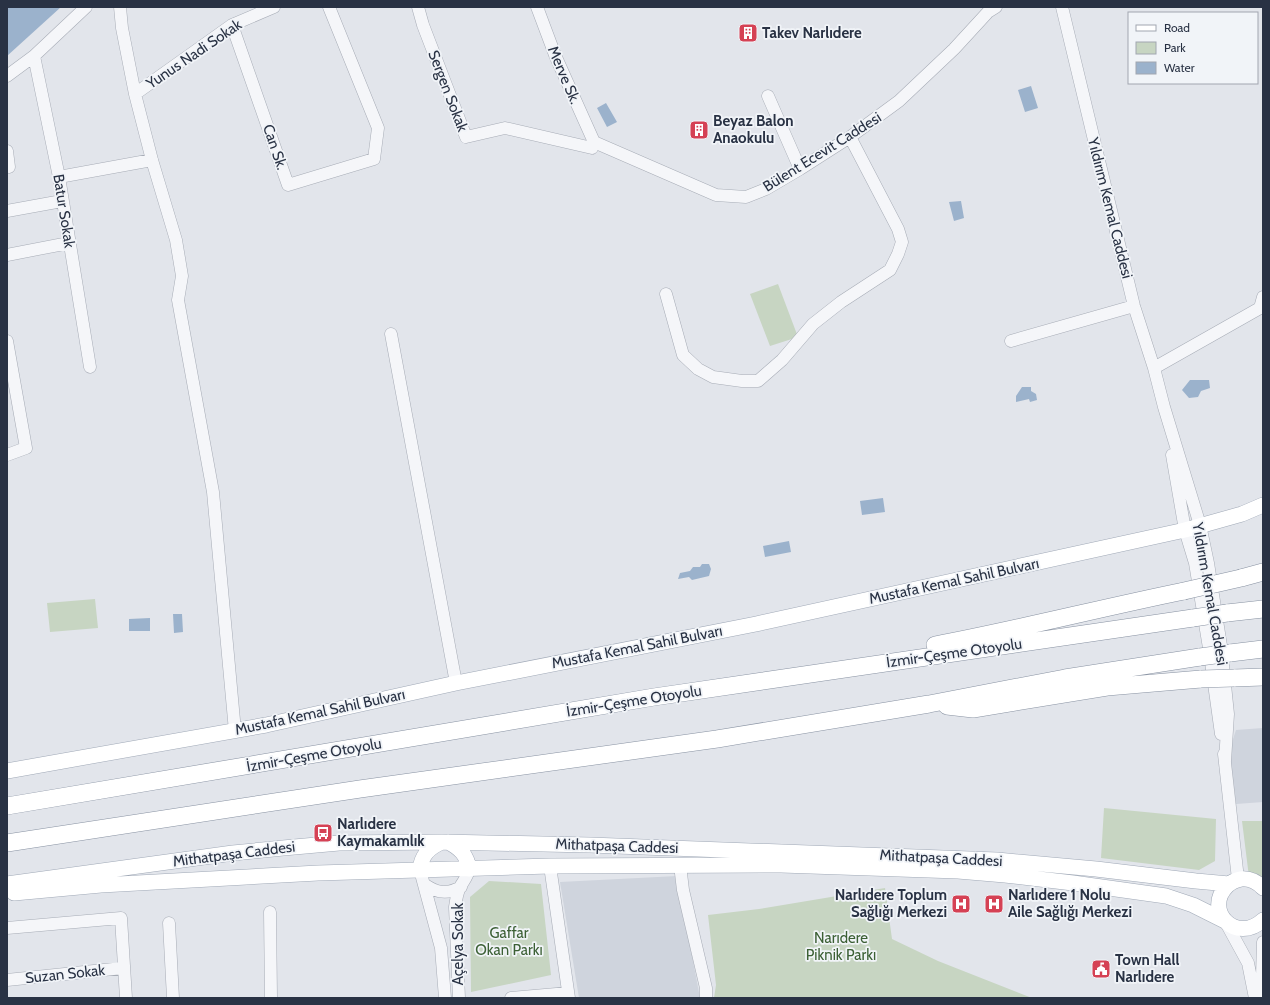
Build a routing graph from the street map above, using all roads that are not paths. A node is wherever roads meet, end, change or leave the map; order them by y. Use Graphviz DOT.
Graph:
graph roads {
  1 [pos="86,7"];
  2 [pos="120,7"];
  3 [pos="274,7"];
  4 [pos="329,7"];
  5 [pos="418,7"];
  6 [pos="537,7"];
  7 [pos="996,7"];
  8 [pos="1062,7"];
  9 [pos="232,25"];
  10 [pos="34,56"];
  11 [pos="7,76"];
  12 [pos="136,94"];
  13 [pos="768,96"];
  14 [pos="850,137"];
  15 [pos="594,142"];
  16 [pos="7,152"];
  17 [pos="152,160"];
  18 [pos="9,167"];
  19 [pos="800,169"];
  20 [pos="59,177"];
  21 [pos="62,201"];
  22 [pos="7,211"];
  23 [pos="70,243"];
  24 [pos="7,254"];
  25 [pos="666,294"];
  26 [pos="1263,297"];
  27 [pos="1134,306"];
  28 [pos="391,334"];
  29 [pos="1011,340"];
  30 [pos="7,341"];
  31 [pos="90,367"];
  32 [pos="1154,368"];
  33 [pos="1164,407"];
  34 [pos="7,455"];
  35 [pos="1263,505"];
  36 [pos="1200,525"];
  37 [pos="1185,530"];
  38 [pos="1263,572"];
  39 [pos="1263,609"];
  40 [pos="1263,649"];
  41 [pos="1263,677"];
  42 [pos="456,683"];
  43 [pos="654,697"];
  44 [pos="929,704"];
  45 [pos="235,731"];
  46 [pos="1225,761"];
  47 [pos="7,771"];
  48 [pos="7,806"];
  49 [pos="7,842"];
  50 [pos="445,842"];
  51 [pos="680,865"];
  52 [pos="550,866"];
  53 [pos="469,869"];
  54 [pos="422,877"];
  55 [pos="1233,882"];
  56 [pos="7,884"];
  57 [pos="461,887"];
  58 [pos="1263,888"];
  59 [pos="7,894"];
  60 [pos="270,912"];
  61 [pos="1225,920"];
  62 [pos="1263,920"];
  63 [pos="169,924"];
  64 [pos="7,928"];
  65 [pos="1263,942"];
  66 [pos="123,968"];
  67 [pos="7,980"];
  68 [pos="1263,992"];
  69 [pos="568,996"];
  70 [pos="126,998"];
  71 [pos="173,998"];
  72 [pos="271,998"];
  73 [pos="445,998"];
  74 [pos="459,998"];
  75 [pos="511,998"];
  76 [pos="706,998"];
  77 [pos="1255,998"];
  1 -- 10 [label="street"];
  2 -- 12 [label="street"];
  3 -- 9 [label="street, Yunus Nadi Sokak"];
  4 -- 9 [label="street, Can Sk."];
  5 -- 15 [label="street, Sergen Sokak"];
  6 -- 15 [label="street, Merve Sk."];
  7 -- 14 [label="street, Bülent Ecevit Caddesi"];
  8 -- 27 [label="street, Yıldırım Kemal Caddesi"];
  9 -- 12 [label="street, Yunus Nadi Sokak"];
  10 -- 11 [label="street"];
  10 -- 20 [label="street, Batur Sokak"];
  12 -- 17 [label="street"];
  13 -- 19 [label="street"];
  14 -- 19 [label="street, Bülent Ecevit Caddesi"];
  14 -- 25 [label="street"];
  15 -- 19 [label="street, Bülent Ecevit Caddesi"];
  16 -- 18 [label="street"];
  17 -- 20 [label="street"];
  17 -- 45 [label="street"];
  20 -- 21 [label="street, Batur Sokak"];
  21 -- 22 [label="street"];
  21 -- 23 [label="street, Batur Sokak"];
  23 -- 24 [label="street"];
  23 -- 31 [label="street, Batur Sokak"];
  26 -- 32 [label="street"];
  27 -- 29 [label="street"];
  27 -- 32 [label="street, Yıldırım Kemal Caddesi"];
  28 -- 42 [label="street"];
  30 -- 34 [label="street"];
  32 -- 33 [label="street, Yıldırım Kemal Caddesi"];
  33 -- 36 [label="street, Yıldırım Kemal Caddesi"];
  33 -- 37 [label="street, Yıldırım Kemal Caddesi"];
  35 -- 36 [label="main road, Mustafa Kemal Sahil Bulvarı"];
  36 -- 37 [label="main road, Mustafa Kemal Sahil Bulvarı"];
  36 -- 46 [label="street, Yıldırım Kemal Caddesi"];
  37 -- 42 [label="main road, Mustafa Kemal Sahil Bulvarı"];
  37 -- 46 [label="street, Yıldırım Kemal Caddesi"];
  38 -- 43 [label="highway, bridge"];
  39 -- 43 [label="highway, İzmir-Çeşme Otoyolu, bridge"];
  40 -- 44 [label="highway, bridge"];
  41 -- 44 [label="highway, bridge"];
  42 -- 45 [label="main road, Mustafa Kemal Sahil Bulvarı"];
  43 -- 48 [label="highway, İzmir-Çeşme Otoyolu"];
  44 -- 49 [label="highway"];
  45 -- 47 [label="main road, Mustafa Kemal Sahil Bulvarı"];
  46 -- 55 [label="street, Yıldırım Kemal Caddesi"];
  50 -- 53 [label="main road"];
  50 -- 54 [label="main road"];
  50 -- 55 [label="main road, Mithatpaşa Caddesi"];
  50 -- 56 [label="main road, Mithatpaşa Caddesi"];
  51 -- 52 [label="main road, Mithatpaşa Caddesi"];
  51 -- 61 [label="main road, Mithatpaşa Caddesi"];
  51 -- 76 [label="street"];
  52 -- 53 [label="main road, Mithatpaşa Caddesi"];
  52 -- 69 [label="street"];
  53 -- 54 [label="main road, Mithatpaşa Caddesi"];
  53 -- 57 [label="street, Açelya Sokak"];
  54 -- 57 [label="street"];
  54 -- 59 [label="main road, Mithatpaşa Caddesi"];
  54 -- 73 [label="street, Açelya Sokak"];
  55 -- 58 [label="main road, Mithatpaşa Caddesi"];
  55 -- 61 [label="main road"];
  57 -- 74 [label="street, Açelya Sokak"];
  60 -- 72 [label="street"];
  61 -- 62 [label="main road, Mithatpaşa Caddesi"];
  61 -- 77 [label="street"];
  63 -- 71 [label="street"];
  64 -- 66 [label="street"];
  65 -- 68 [label="street"];
  66 -- 67 [label="street, Suzan Sokak"];
  66 -- 70 [label="street"];
  69 -- 75 [label="street"];
}
